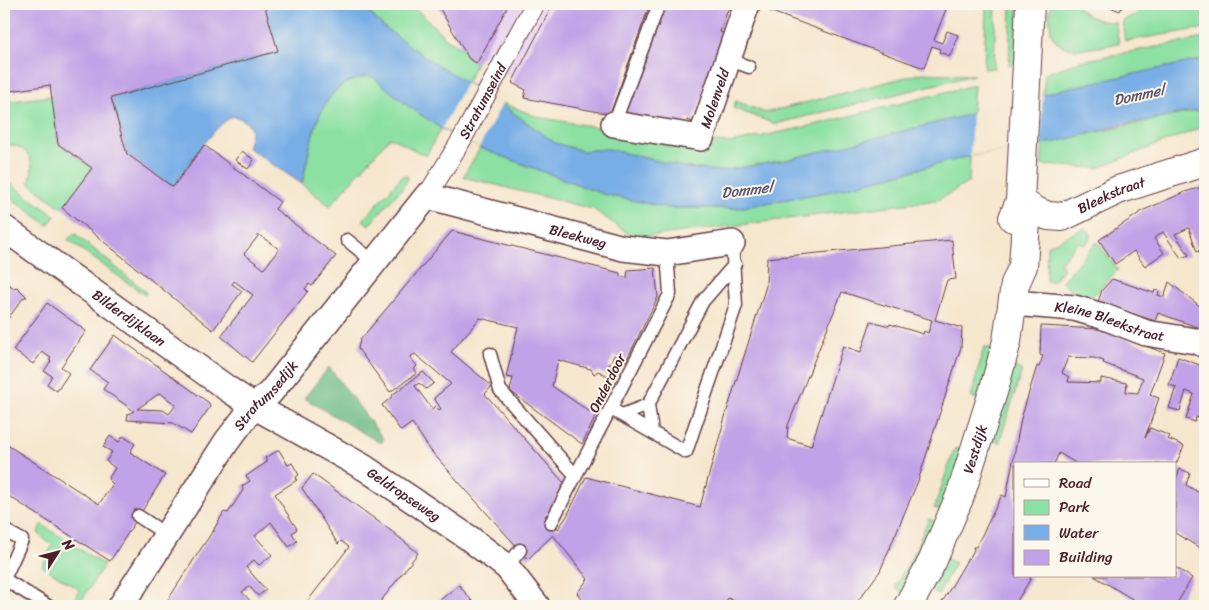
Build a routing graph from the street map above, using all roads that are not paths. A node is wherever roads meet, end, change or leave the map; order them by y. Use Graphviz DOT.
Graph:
graph roads {
  1 [pos="535,4"];
  2 [pos="659,4"];
  3 [pos="747,4"];
  4 [pos="1030,4"];
  5 [pos="614,124"];
  6 [pos="1205,162"];
  7 [pos="427,196"];
  8 [pos="1020,201"];
  9 [pos="4,228"];
  10 [pos="347,240"];
  11 [pos="667,253"];
  12 [pos="734,254"];
  13 [pos="374,262"];
  14 [pos="1014,294"];
  15 [pos="1202,340"];
  16 [pos="490,354"];
  17 [pos="648,405"];
  18 [pos="254,406"];
  19 [pos="617,412"];
  20 [pos="652,432"];
  21 [pos="576,476"];
  22 [pos="138,516"];
  23 [pos="551,522"];
  24 [pos="4,530"];
  25 [pos="167,535"];
  26 [pos="4,579"];
  27 [pos="48,606"];
  28 [pos="121,606"];
  29 [pos="537,606"];
  30 [pos="908,606"];
  1 -- 7 [label="street, Stratumseind"];
  2 -- 5 [label="lane"];
  3 -- 5 [label="street, Molenveld"];
  4 -- 8 [label="street, Vestdijk"];
  6 -- 8 [label="street, Bleekstraat"];
  7 -- 11 [label="street, Bleekweg"];
  7 -- 13 [label="street, Stratumsedijk"];
  8 -- 14 [label="street, Vestdijk"];
  9 -- 18 [label="street, Bilderdijklaan"];
  10 -- 13 [label="lane"];
  11 -- 12 [label="street, Bleekweg"];
  11 -- 19 [label="lane, Onderdoor"];
  12 -- 17 [label="lane"];
  12 -- 20 [label="lane"];
  13 -- 18 [label="street, Stratumsedijk"];
  14 -- 15 [label="street, Kleine Bleekstraat"];
  14 -- 30 [label="street, Vestdijk"];
  16 -- 21 [label="lane"];
  17 -- 19 [label="lane"];
  17 -- 20 [label="lane"];
  18 -- 25 [label="street, Stratumsedijk"];
  18 -- 29 [label="street, Geldropseweg"];
  19 -- 20 [label="lane"];
  19 -- 21 [label="lane, Onderdoor"];
  21 -- 23 [label="lane, Onderdoor"];
  22 -- 25 [label="lane"];
  24 -- 26 [label="lane"];
  25 -- 28 [label="street, Stratumsedijk"];
  26 -- 27 [label="lane"];
}
